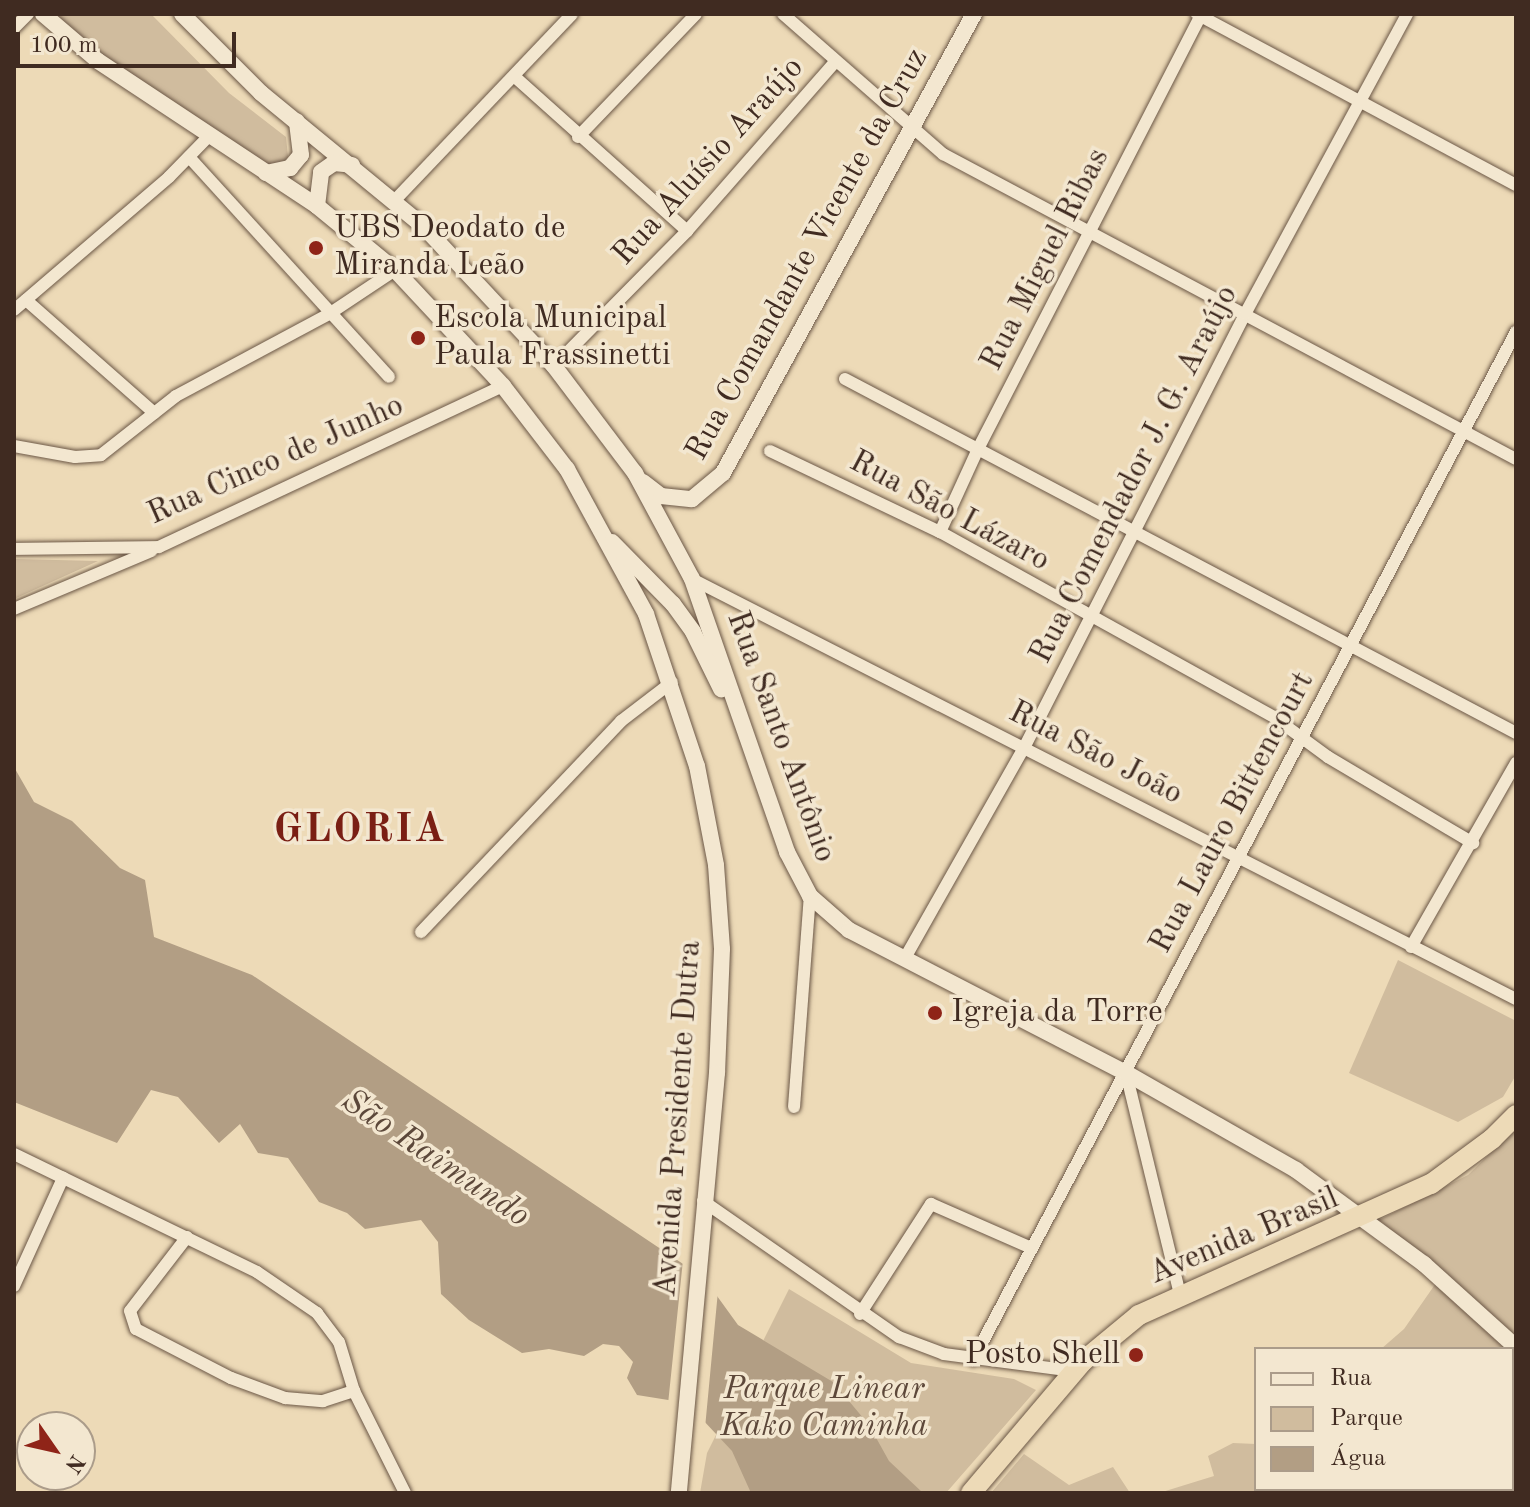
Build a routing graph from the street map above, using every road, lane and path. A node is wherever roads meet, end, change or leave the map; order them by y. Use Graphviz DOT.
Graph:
graph roads {
  1 [pos="28,14"];
  2 [pos="43,14"];
  3 [pos="572,14"];
  4 [pos="696,14"];
  5 [pos="783,14"];
  6 [pos="974,14"];
  7 [pos="1407,14"];
  8 [pos="187,15"];
  9 [pos="1200,15"];
  10 [pos="14,28"];
  11 [pos="835,62"];
  12 [pos="515,77"];
  13 [pos="1359,103"];
  14 [pos="297,121"];
  15 [pos="910,130"];
  16 [pos="208,137"];
  17 [pos="578,137"];
  18 [pos="189,157"];
  19 [pos="353,165"];
  20 [pos="266,173"];
  21 [pos="1516,185"];
  22 [pos="396,199"];
  23 [pos="317,206"];
  24 [pos="687,231"];
  25 [pos="1090,231"];
  26 [pos="395,270"];
  27 [pos="26,300"];
  28 [pos="14,310"];
  29 [pos="329,314"];
  30 [pos="1245,314"];
  31 [pos="1516,332"];
  32 [pos="554,366"];
  33 [pos="389,377"];
  34 [pos="845,379"];
  35 [pos="503,386"];
  36 [pos="154,413"];
  37 [pos="1465,432"];
  38 [pos="14,446"];
  39 [pos="979,447"];
  40 [pos="770,451"];
  41 [pos="1516,459"];
  42 [pos="635,473"];
  43 [pos="1135,531"];
  44 [pos="940,532"];
  45 [pos="604,536"];
  46 [pos="159,547"];
  47 [pos="14,549"];
  48 [pos="692,579"];
  49 [pos="14,609"];
  50 [pos="1092,619"];
  51 [pos="1350,648"];
  52 [pos="672,682"];
  53 [pos="1516,733"];
  54 [pos="1301,738"];
  55 [pos="1025,746"];
  56 [pos="751,751"];
  57 [pos="1516,763"];
  58 [pos="1473,843"];
  59 [pos="1239,858"];
  60 [pos="810,896"];
  61 [pos="421,932"];
  62 [pos="1411,947"];
  63 [pos="905,958"];
  64 [pos="1516,999"];
  65 [pos="1126,1073"];
  66 [pos="794,1107"];
  67 [pos="1516,1115"];
  68 [pos="14,1154"];
  69 [pos="63,1178"];
  70 [pos="703,1201"];
  71 [pos="1365,1218"];
  72 [pos="187,1237"];
  73 [pos="1031,1248"];
  74 [pos="14,1286"];
  75 [pos="1180,1295"];
  76 [pos="860,1314"];
  77 [pos="1510,1342"];
  78 [pos="973,1360"];
  79 [pos="1074,1371"];
  80 [pos="354,1391"];
  81 [pos="679,1489"];
  82 [pos="405,1493"];
  83 [pos="971,1493"];
  1 -- 10 [label="street"];
  2 -- 16 [label="street, Avenida Presidente Dutra"];
  3 -- 12 [label="street"];
  4 -- 17 [label="street"];
  5 -- 11 [label="street"];
  6 -- 15 [label="street, Rua Comandante Vicente da Cruz"];
  7 -- 13 [label="street, Rua Comendador J. G. Araújo"];
  8 -- 14 [label="street"];
  9 -- 13 [label="street"];
  9 -- 25 [label="street, Rua Miguel Ribas"];
  11 -- 15 [label="street"];
  11 -- 24 [label="street, Rua Aluísio Araújo"];
  12 -- 17 [label="street"];
  12 -- 22 [label="street"];
  13 -- 21 [label="street"];
  13 -- 30 [label="street, Rua Comendador J. G. Araújo"];
  14 -- 19 [label="street"];
  14 -- 20 [label="street"];
  15 -- 25 [label="street"];
  15 -- 42 [label="street, Rua Comandante Vicente da Cruz"];
  16 -- 18 [label="street"];
  16 -- 20 [label="street, Avenida Presidente Dutra"];
  17 -- 24 [label="street"];
  18 -- 27 [label="street"];
  18 -- 29 [label="street"];
  19 -- 22 [label="street"];
  19 -- 23 [label="street"];
  20 -- 23 [label="street, Avenida Presidente Dutra"];
  22 -- 32 [label="street"];
  23 -- 26 [label="street, Avenida Presidente Dutra"];
  24 -- 32 [label="street, Rua Aluísio Araújo"];
  25 -- 30 [label="street"];
  25 -- 39 [label="street, Rua Miguel Ribas"];
  26 -- 29 [label="street"];
  26 -- 35 [label="street, Avenida Presidente Dutra"];
  27 -- 28 [label="street"];
  27 -- 36 [label="street"];
  29 -- 33 [label="street"];
  29 -- 36 [label="street"];
  30 -- 37 [label="street"];
  30 -- 43 [label="street, Rua Comendador J. G. Araújo"];
  31 -- 37 [label="street, Rua Lauro Bittencourt"];
  32 -- 42 [label="street"];
  34 -- 39 [label="street"];
  35 -- 45 [label="street, Avenida Presidente Dutra"];
  35 -- 46 [label="street, Rua Cinco de Junho"];
  36 -- 38 [label="street"];
  37 -- 41 [label="street"];
  37 -- 51 [label="street, Rua Lauro Bittencourt"];
  39 -- 43 [label="street"];
  39 -- 44 [label="street, Rua Miguel Ribas"];
  40 -- 44 [label="street, Rua São Lázaro"];
  42 -- 48 [label="street"];
  43 -- 50 [label="street, Rua Comendador J. G. Araújo"];
  43 -- 51 [label="street"];
  44 -- 50 [label="street, Rua São Lázaro"];
  45 -- 52 [label="street, Avenida Presidente Dutra"];
  45 -- 56 [label="street"];
  46 -- 47 [label="street, Rua Cinco de Junho"];
  46 -- 49 [label="street"];
  48 -- 55 [label="street, Rua São João"];
  48 -- 56 [label="street, Rua Santo Antônio"];
  50 -- 54 [label="street, Rua São Lázaro"];
  50 -- 55 [label="street, Rua Comendador J. G. Araújo"];
  51 -- 53 [label="street"];
  51 -- 54 [label="street, Rua Lauro Bittencourt"];
  52 -- 61 [label="street"];
  52 -- 70 [label="street, Avenida Presidente Dutra"];
  54 -- 58 [label="street, Rua São Lázaro"];
  54 -- 59 [label="street, Rua Lauro Bittencourt"];
  55 -- 59 [label="street, Rua São João"];
  55 -- 63 [label="street, Rua Comendador J. G. Araújo"];
  56 -- 60 [label="street, Rua Santo Antônio"];
  57 -- 58 [label="street"];
  58 -- 62 [label="street"];
  59 -- 62 [label="street, Rua São João"];
  59 -- 65 [label="street, Rua Lauro Bittencourt"];
  60 -- 63 [label="street, Rua Santo Antônio"];
  60 -- 66 [label="street"];
  62 -- 64 [label="street, Rua São João"];
  63 -- 65 [label="street, Rua Santo Antônio"];
  65 -- 71 [label="street, Rua Santo Antônio"];
  65 -- 73 [label="street, Rua Lauro Bittencourt"];
  65 -- 75 [label="street"];
  67 -- 71 [label="highway, Avenida Brasil"];
  68 -- 69 [label="street"];
  69 -- 72 [label="street"];
  69 -- 74 [label="street"];
  70 -- 76 [label="street"];
  70 -- 81 [label="street, Avenida Presidente Dutra"];
  71 -- 75 [label="highway, Avenida Brasil"];
  71 -- 77 [label="street, Rua Santo Antônio"];
  72 -- 80 [label="street"];
  72 -- 80 [label="street"];
  73 -- 76 [label="street"];
  73 -- 78 [label="street, Rua Lauro Bittencourt"];
  75 -- 79 [label="highway, Avenida Brasil"];
  76 -- 78 [label="street"];
  78 -- 79 [label="street"];
  79 -- 83 [label="highway, Avenida Brasil"];
  80 -- 82 [label="street"];
}
